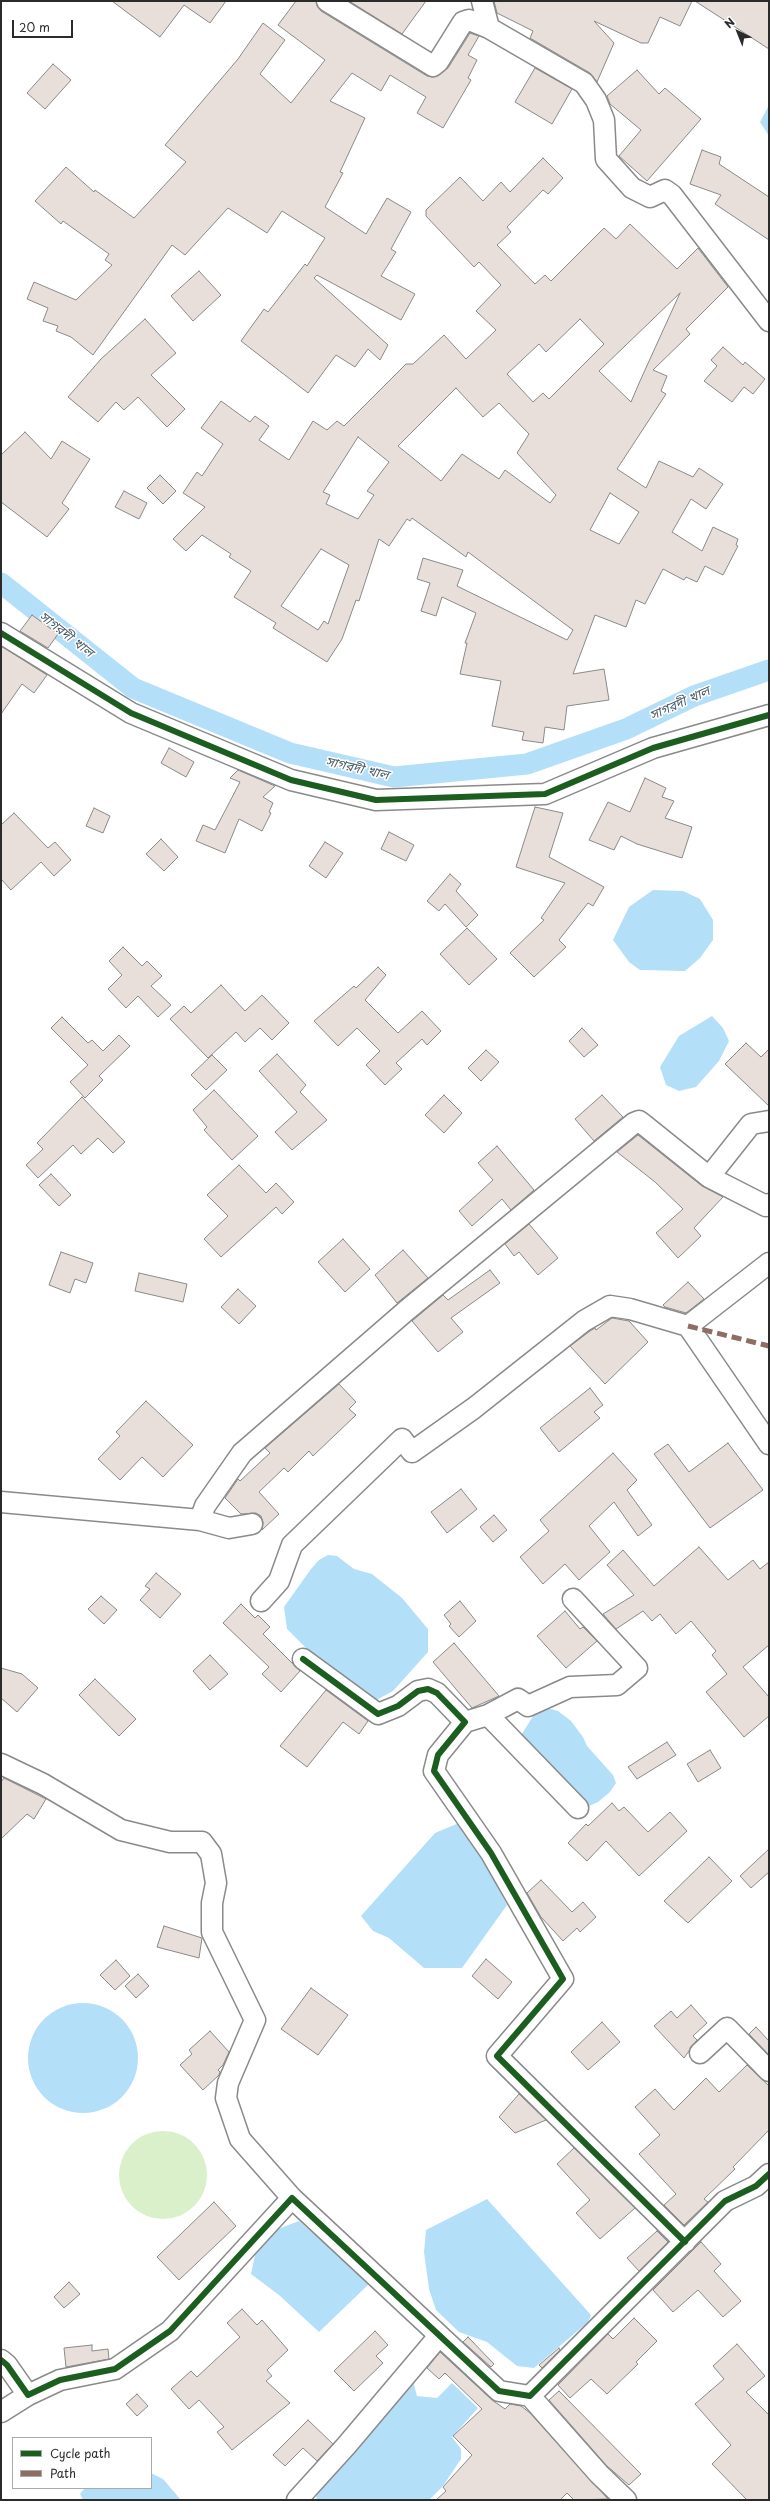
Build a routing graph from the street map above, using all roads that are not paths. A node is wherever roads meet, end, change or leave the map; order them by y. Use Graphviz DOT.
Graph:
graph roads {
  1 [pos="327,1"];
  2 [pos="482,1"];
  3 [pos="489,28"];
  4 [pos="769,321"];
  5 [pos="1,633"];
  6 [pos="769,715"];
  7 [pos="769,1121"];
  8 [pos="709,1177"];
  9 [pos="769,1204"];
  10 [pos="769,1264"];
  11 [pos="688,1326"];
  12 [pos="769,1444"];
  13 [pos="1,1502"];
  14 [pos="200,1520"];
  15 [pos="252,1524"];
  16 [pos="573,1599"];
  17 [pos="261,1601"];
  18 [pos="303,1659"];
  19 [pos="488,1715"];
  20 [pos="465,1722"];
  21 [pos="1,1764"];
  22 [pos="578,1808"];
  23 [pos="700,2053"];
  24 [pos="769,2071"];
  25 [pos="769,2174"];
  26 [pos="292,2198"];
  27 [pos="685,2242"];
  28 [pos="439,2336"];
  29 [pos="1,2360"];
  30 [pos="28,2395"];
  31 [pos="530,2396"];
  32 [pos="1,2412"];
  33 [pos="297,2500"];
  34 [pos="626,2500"];
  1 -- 3 [label="street"];
  2 -- 3 [label="street"];
  3 -- 4 [label="street"];
  5 -- 6 [label="street"];
  7 -- 8 [label="street"];
  8 -- 9 [label="street"];
  8 -- 14 [label="street"];
  10 -- 11 [label="street"];
  11 -- 12 [label="street"];
  11 -- 17 [label="street"];
  13 -- 14 [label="street"];
  14 -- 15 [label="street"];
  16 -- 19 [label="street"];
  18 -- 20 [label="street"];
  19 -- 20 [label="street"];
  19 -- 22 [label="street"];
  20 -- 27 [label="street"];
  21 -- 26 [label="street"];
  23 -- 24 [label="street"];
  25 -- 27 [label="street"];
  26 -- 28 [label="street"];
  26 -- 30 [label="street"];
  27 -- 31 [label="street"];
  28 -- 31 [label="street"];
  28 -- 33 [label="street"];
  29 -- 30 [label="street"];
  30 -- 32 [label="street"];
  31 -- 34 [label="street"];
}
